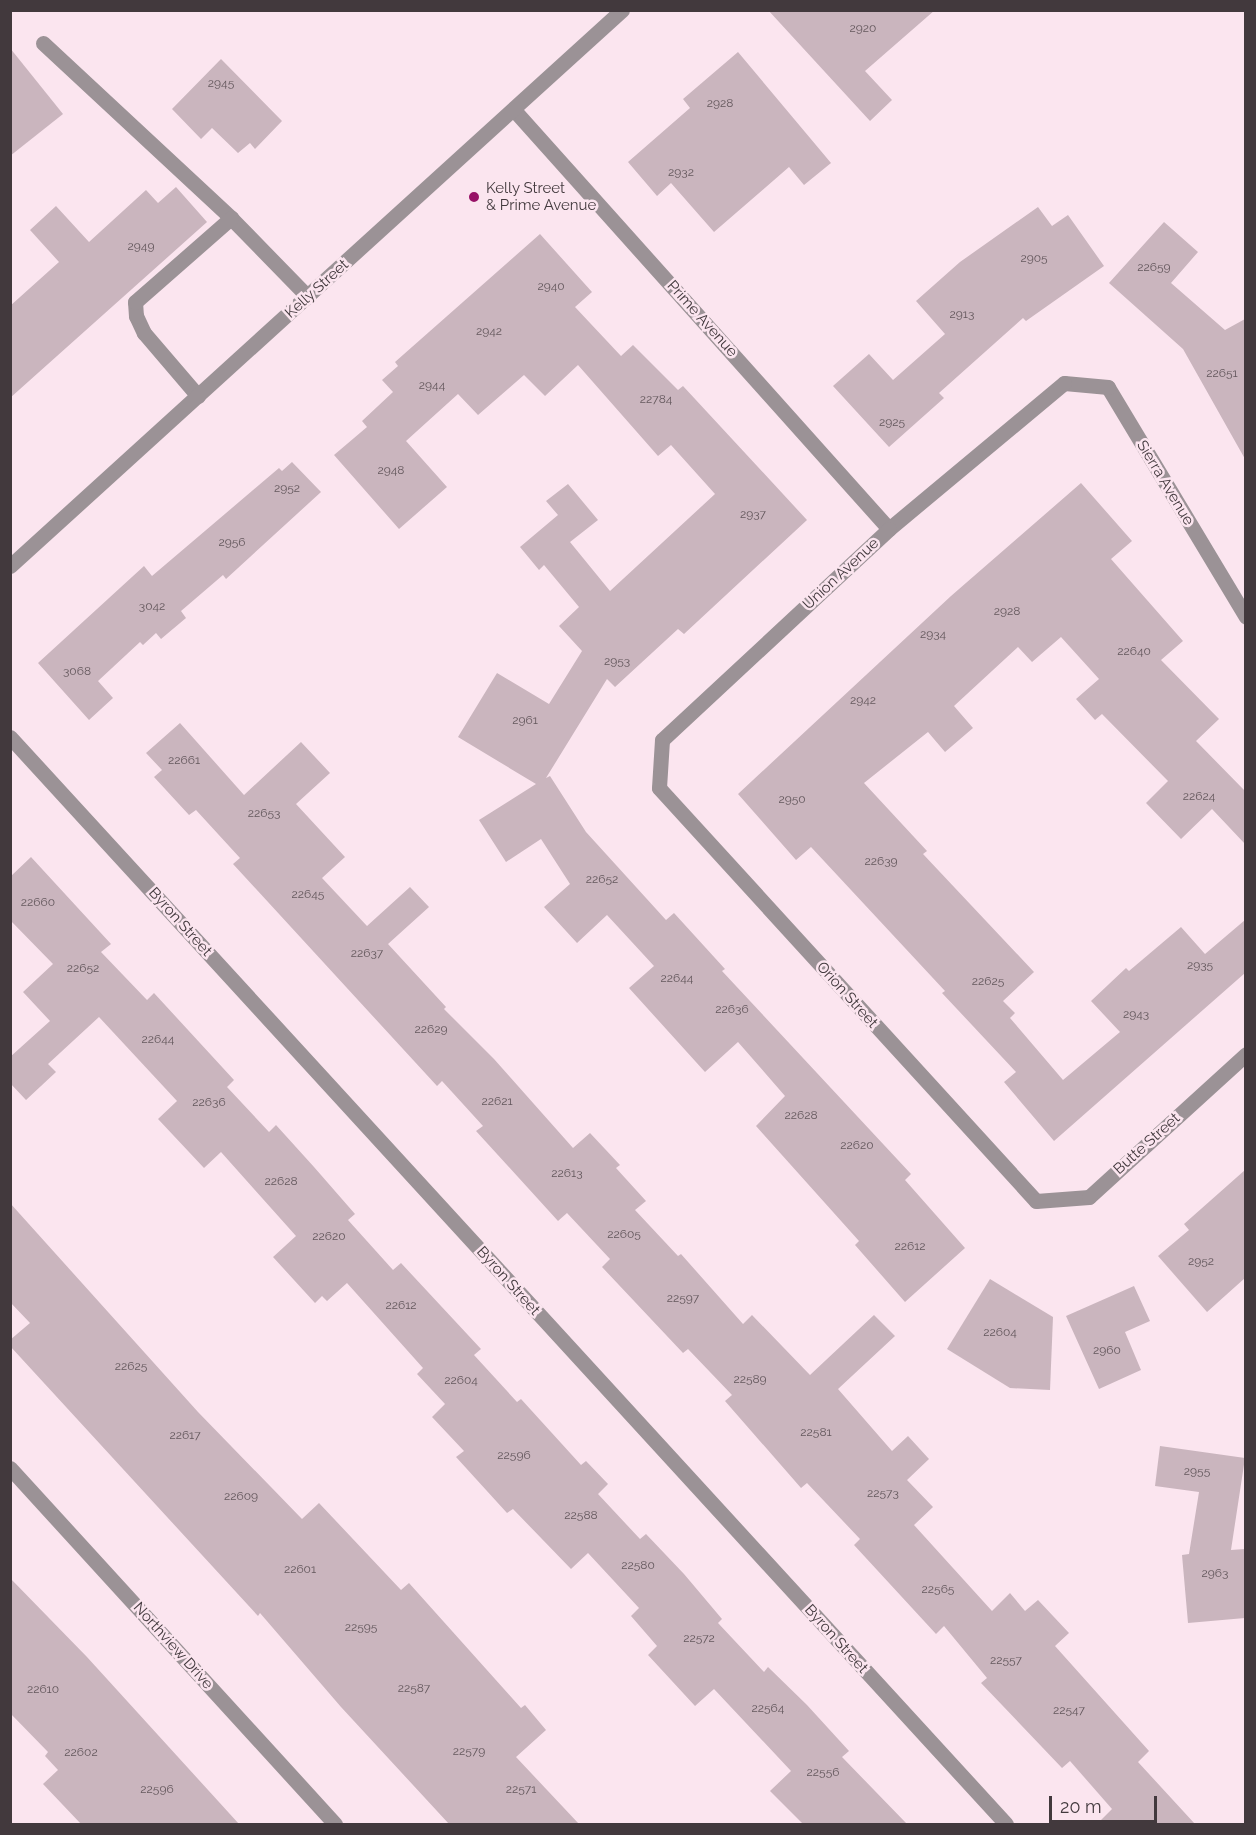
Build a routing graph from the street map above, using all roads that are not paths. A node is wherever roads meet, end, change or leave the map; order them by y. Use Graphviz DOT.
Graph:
graph roads {
  1 [pos="622,10"];
  2 [pos="43,43"];
  3 [pos="514,110"];
  4 [pos="231,218"];
  5 [pos="308,297"];
  6 [pos="1064,383"];
  7 [pos="198,396"];
  8 [pos="889,530"];
  9 [pos="10,566"];
  10 [pos="1245,617"];
  11 [pos="10,737"];
  12 [pos="659,788"];
  13 [pos="1245,1054"];
  14 [pos="1036,1201"];
  15 [pos="10,1468"];
  16 [pos="335,1824"];
  17 [pos="1006,1824"];
  1 -- 3 [label="street, Kelly Street"];
  2 -- 4 [label="street"];
  3 -- 5 [label="street, Kelly Street"];
  3 -- 8 [label="street, Prime Avenue"];
  4 -- 5 [label="street"];
  4 -- 7 [label="street"];
  5 -- 7 [label="street, Kelly Street"];
  6 -- 8 [label="street, Union Avenue"];
  6 -- 10 [label="street, Sierra Avenue"];
  7 -- 9 [label="street, Kelly Street"];
  8 -- 12 [label="street, Union Avenue"];
  11 -- 17 [label="street, Byron Street"];
  12 -- 14 [label="street, Orion Street"];
  13 -- 14 [label="street, Butte Street"];
  15 -- 16 [label="street, Northview Drive"];
}
